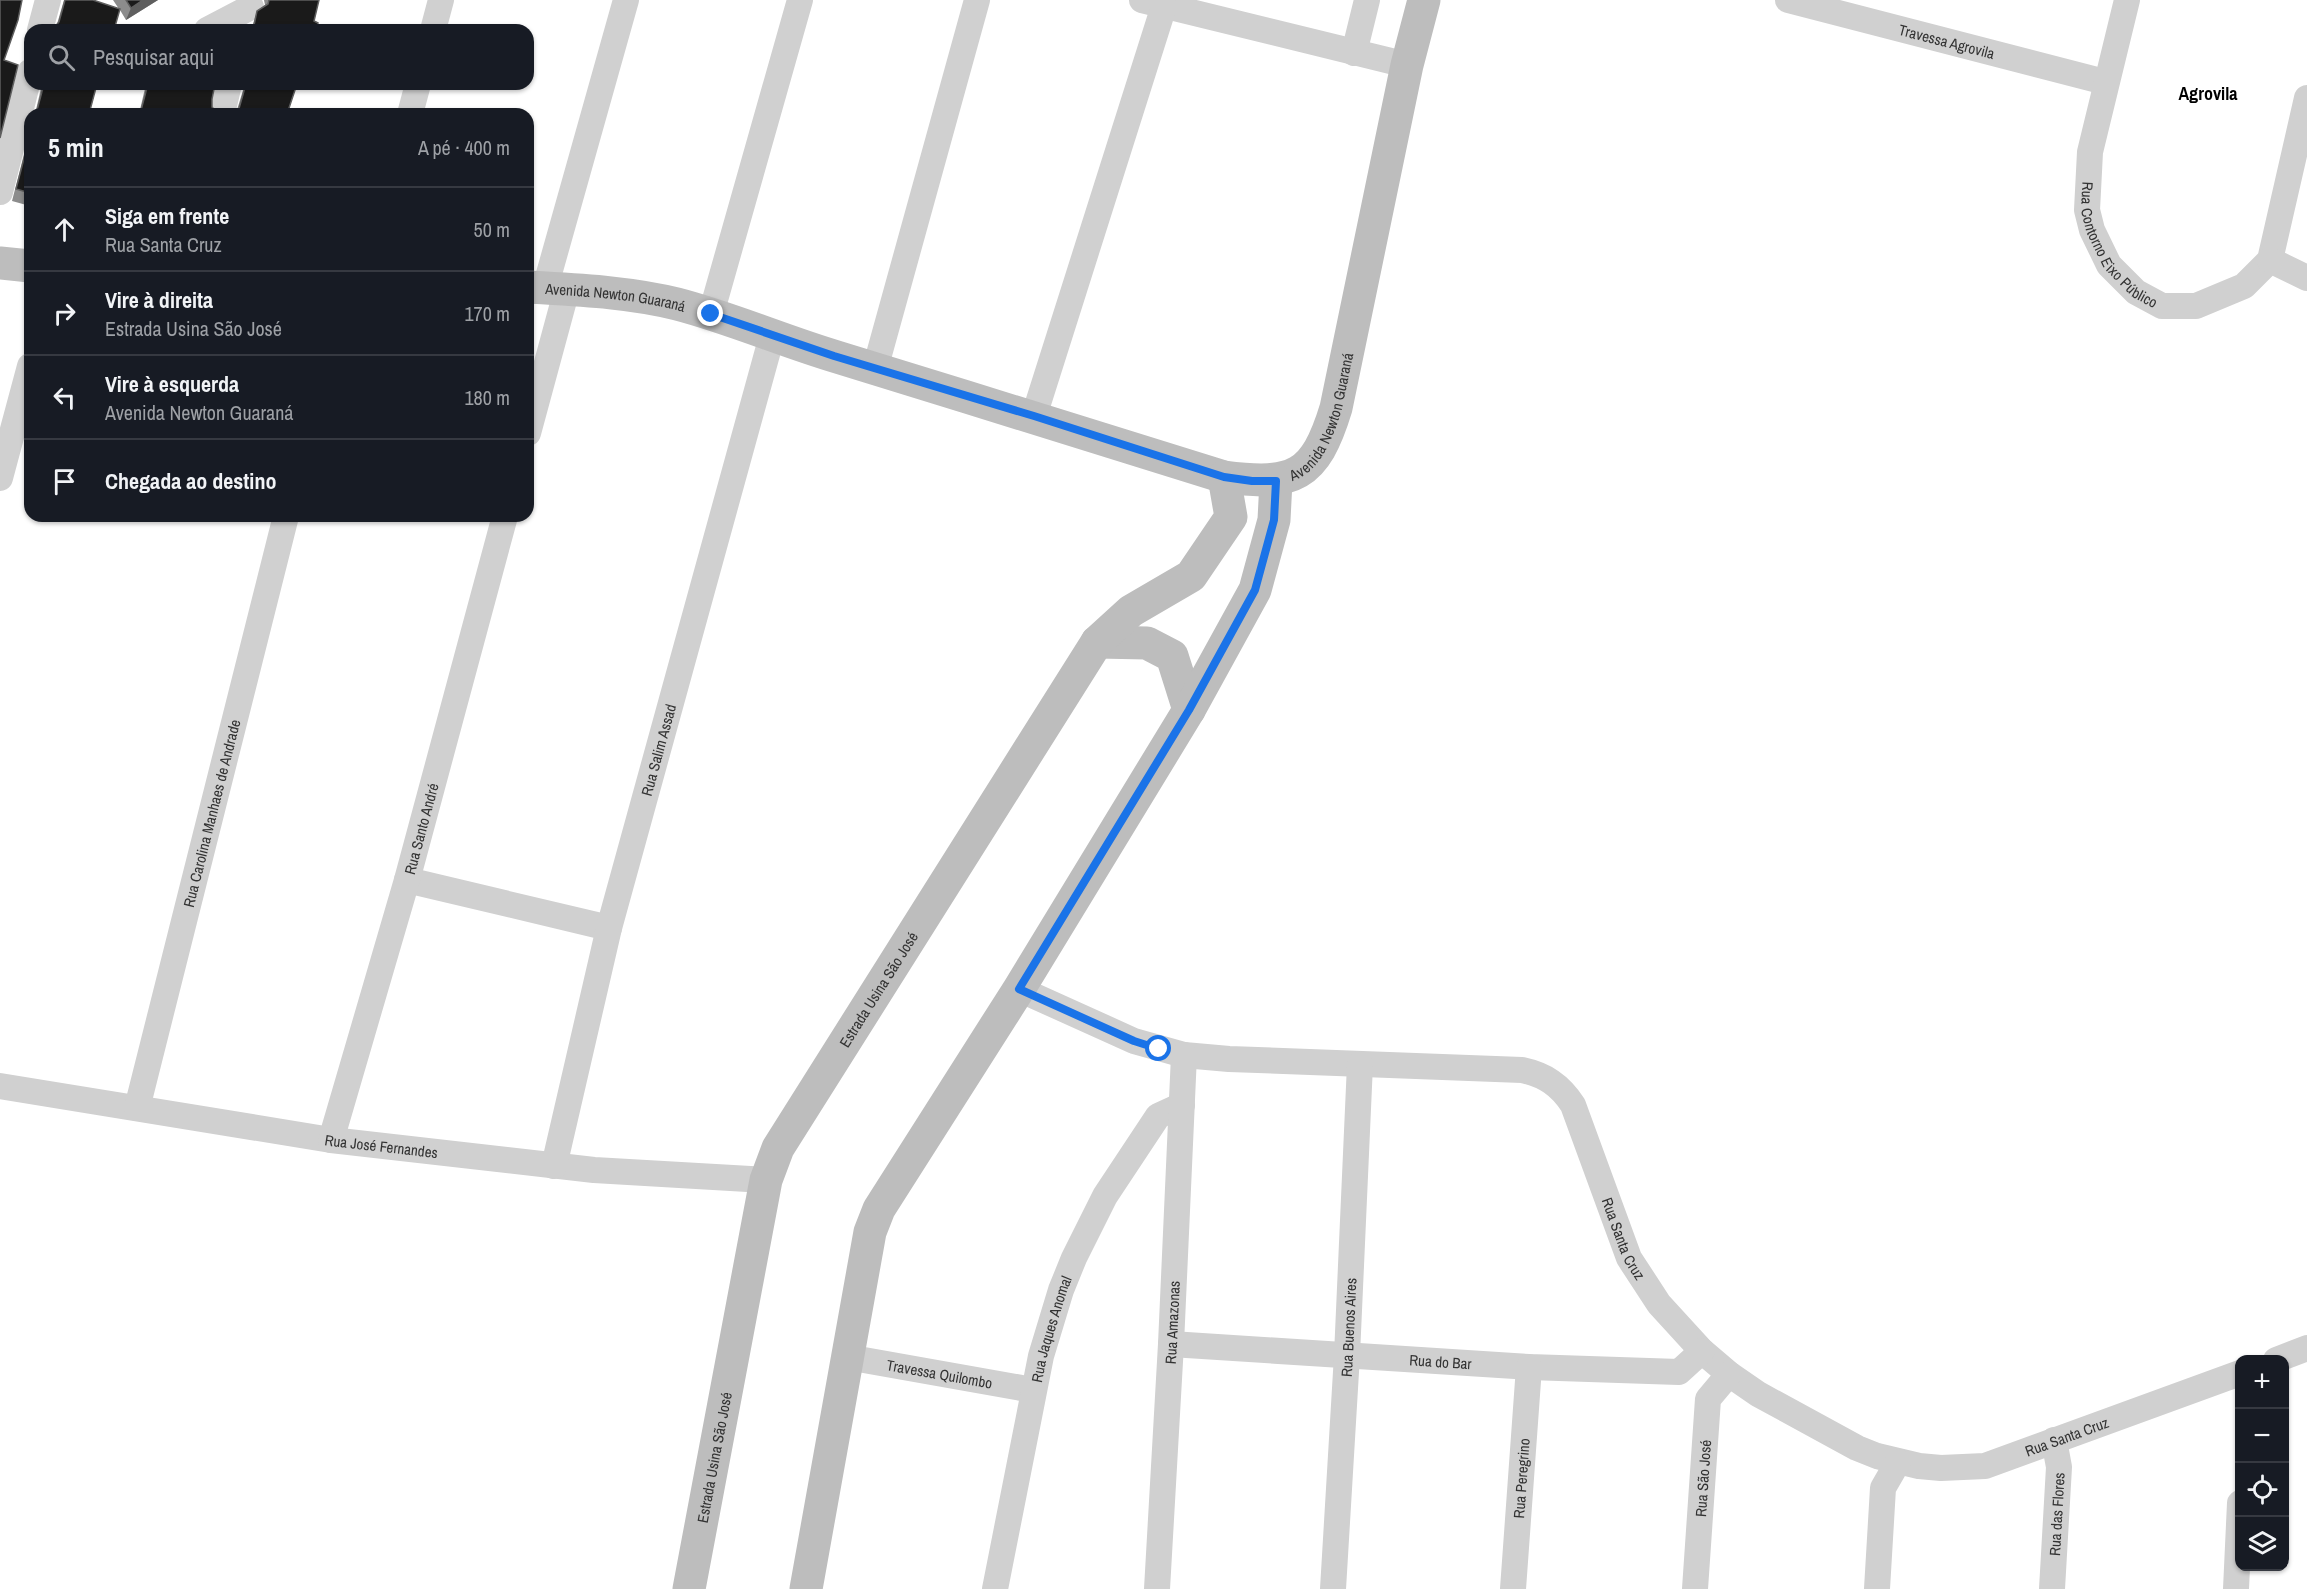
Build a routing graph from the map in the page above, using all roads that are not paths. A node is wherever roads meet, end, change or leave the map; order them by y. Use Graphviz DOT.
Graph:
graph roads {
  1 [pos="48,0"];
  2 [pos="441,0"];
  3 [pos="626,0"];
  4 [pos="800,0"];
  5 [pos="977,0"];
  6 [pos="1367,0"];
  7 [pos="1424,0"];
  8 [pos="1788,0"];
  9 [pos="2127,0"];
  10 [pos="1153,3"];
  11 [pos="249,12"];
  12 [pos="42,24"];
  13 [pos="221,24"];
  14 [pos="435,24"];
  15 [pos="1354,53"];
  16 [pos="1407,64"];
  17 [pos="2105,82"];
  18 [pos="26,90"];
  19 [pos="228,90"];
  20 [pos="416,90"];
  21 [pos="2307,98"];
  22 [pos="223,108"];
  23 [pos="412,108"];
  24 [pos="0,192"];
  25 [pos="2270,260"];
  26 [pos="0,263"];
  27 [pos="24,265"];
  28 [pos="2307,278"];
  29 [pos="547,288"];
  30 [pos="711,314"];
  31 [pos="772,336"];
  32 [pos="876,369"];
  33 [pos="534,387"];
  34 [pos="24,388"];
  35 [pos="1034,416"];
  36 [pos="1224,477"];
  37 [pos="0,478"];
  38 [pos="1276,481"];
  39 [pos="284,522"];
  40 [pos="504,522"];
  41 [pos="1097,642"];
  42 [pos="1189,710"];
  43 [pos="407,880"];
  44 [pos="609,928"];
  45 [pos="1019,989"];
  46 [pos="1184,1055"];
  47 [pos="1360,1064"];
  48 [pos="0,1086"];
  49 [pos="1182,1106"];
  50 [pos="137,1108"];
  51 [pos="331,1140"];
  52 [pos="554,1166"];
  53 [pos="766,1180"];
  54 [pos="1171,1344"];
  55 [pos="2307,1348"];
  56 [pos="1702,1351"];
  57 [pos="1347,1355"];
  58 [pos="2287,1355"];
  59 [pos="847,1357"];
  60 [pos="1529,1367"];
  61 [pos="1729,1374"];
  62 [pos="2235,1377"];
  63 [pos="1033,1389"];
  64 [pos="2054,1440"];
  65 [pos="1898,1462"];
  66 [pos="2239,1517"];
  67 [pos="689,1589"];
  68 [pos="806,1589"];
  69 [pos="995,1589"];
  70 [pos="1157,1589"];
  71 [pos="1333,1589"];
  72 [pos="1513,1589"];
  73 [pos="1695,1589"];
  74 [pos="1877,1589"];
  75 [pos="2052,1589"];
  76 [pos="2236,1589"];
  1 -- 12 [label="street"];
  2 -- 14 [label="street"];
  3 -- 29 [label="street"];
  4 -- 30 [label="street"];
  5 -- 32 [label="street"];
  6 -- 15 [label="street"];
  7 -- 16 [label="main road, Avenida Newton Guaraná"];
  8 -- 17 [label="street, Travessa Agrovila"];
  9 -- 17 [label="street, Rua Contorno Eixo Público"];
  10 -- 15 [label="street"];
  10 -- 35 [label="street"];
  11 -- 13 [label="street"];
  15 -- 16 [label="street"];
  16 -- 38 [label="main road, Avenida Newton Guaraná"];
  17 -- 25 [label="street, Rua Contorno Eixo Público"];
  18 -- 24 [label="street"];
  19 -- 22 [label="street"];
  20 -- 23 [label="street"];
  21 -- 25 [label="street"];
  25 -- 28 [label="street"];
  26 -- 27 [label="main road"];
  29 -- 30 [label="main road, Avenida Newton Guaraná"];
  29 -- 33 [label="street"];
  30 -- 31 [label="main road, Avenida Newton Guaraná"];
  31 -- 32 [label="main road, Avenida Newton Guaraná"];
  31 -- 44 [label="street, Rua Salim Assad"];
  32 -- 35 [label="main road, Avenida Newton Guaraná"];
  34 -- 37 [label="street"];
  35 -- 36 [label="main road, Avenida Newton Guaraná"];
  36 -- 38 [label="main road, Avenida Newton Guaraná"];
  36 -- 41 [label="main road, Estrada Usina São José"];
  38 -- 42 [label="main road"];
  39 -- 50 [label="street, Rua Carolina Manhaes de Andrade"];
  40 -- 43 [label="street, Rua Santo André"];
  41 -- 42 [label="main road"];
  41 -- 53 [label="main road, Estrada Usina São José"];
  42 -- 45 [label="main road"];
  43 -- 44 [label="street"];
  43 -- 51 [label="street, Rua Santo André"];
  44 -- 52 [label="street, Rua Salim Assad"];
  45 -- 46 [label="street, Rua Santa Cruz"];
  45 -- 59 [label="main road"];
  46 -- 47 [label="street, Rua Santa Cruz"];
  46 -- 49 [label="street, Rua Amazonas"];
  47 -- 56 [label="street, Rua Santa Cruz"];
  47 -- 57 [label="street, Rua Buenos Aires"];
  48 -- 50 [label="street, Rua José Fernandes"];
  49 -- 54 [label="street, Rua Amazonas"];
  49 -- 63 [label="street, Rua Jaques Anomal"];
  50 -- 51 [label="street, Rua José Fernandes"];
  51 -- 52 [label="street, Rua José Fernandes"];
  52 -- 53 [label="street, Rua José Fernandes"];
  53 -- 67 [label="main road, Estrada Usina São José"];
  54 -- 57 [label="street, Rua do Bar"];
  54 -- 70 [label="street, Rua Amazonas"];
  55 -- 58 [label="street"];
  56 -- 60 [label="street, Rua do Bar"];
  56 -- 61 [label="street, Rua Santa Cruz"];
  57 -- 60 [label="street, Rua do Bar"];
  57 -- 71 [label="street, Rua Buenos Aires"];
  59 -- 63 [label="street, Travessa Quilombo"];
  59 -- 68 [label="main road"];
  60 -- 72 [label="street, Rua Peregrino"];
  61 -- 65 [label="street, Rua Santa Cruz"];
  61 -- 73 [label="street, Rua São José"];
  62 -- 64 [label="street, Rua Santa Cruz"];
  63 -- 69 [label="street, Rua Jaques Anomal"];
  64 -- 65 [label="street, Rua Santa Cruz"];
  64 -- 75 [label="street, Rua das Flores"];
  65 -- 74 [label="street"];
  66 -- 76 [label="street"];
}
